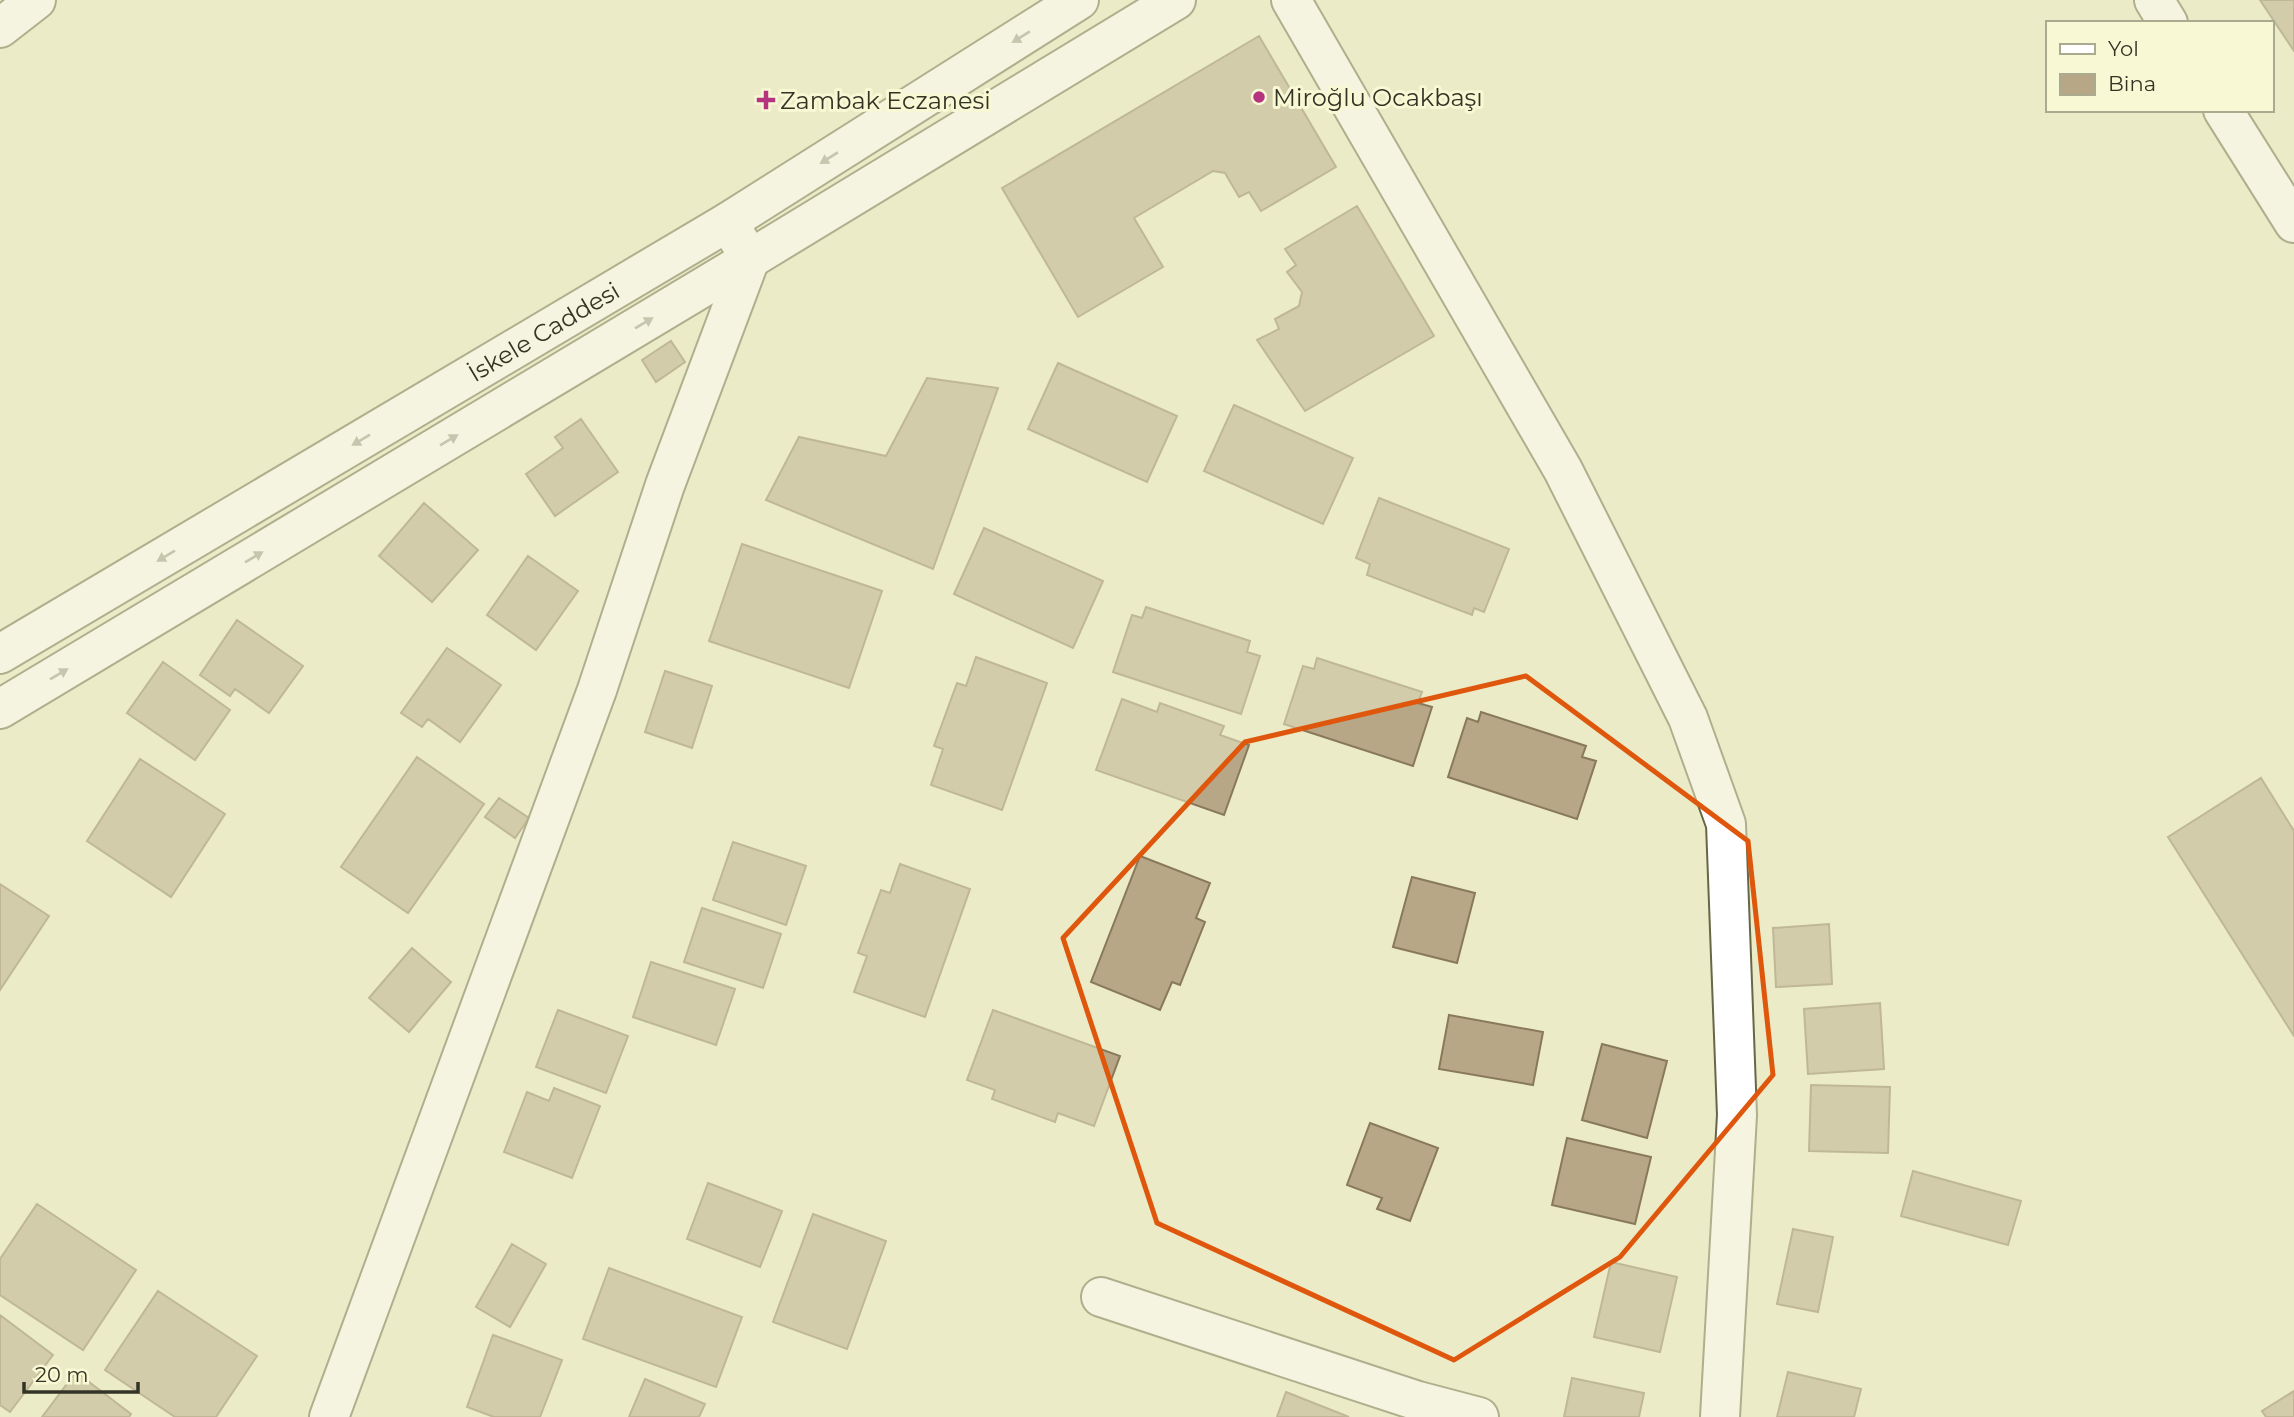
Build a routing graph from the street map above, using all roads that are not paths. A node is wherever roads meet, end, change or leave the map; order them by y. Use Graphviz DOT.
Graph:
graph roads {
  1 [pos="36,0"];
  2 [pos="1079,0"];
  3 [pos="1176,0"];
  4 [pos="1291,0"];
  5 [pos="2154,0"];
  6 [pos="2167,21"];
  7 [pos="0,28"];
  8 [pos="2224,112"];
  9 [pos="728,222"];
  10 [pos="2294,223"];
  11 [pos="750,259"];
  12 [pos="0,654"];
  13 [pos="0,709"];
  14 [pos="1101,1297"];
  15 [pos="329,1417"];
  16 [pos="1479,1417"];
  17 [pos="1720,1417"];
  1 -- 7 [label="street"];
  2 -- 9 [label="street, İskele Caddesi, one-way"];
  3 -- 11 [label="street"];
  4 -- 17 [label="street"];
  5 -- 6 [label="street"];
  8 -- 10 [label="street"];
  9 -- 11 [label="street"];
  9 -- 12 [label="street, İskele Caddesi, one-way"];
  13 -- 11 [label="street, one-way"];
  11 -- 15 [label="street"];
  14 -- 16 [label="street"];
}
